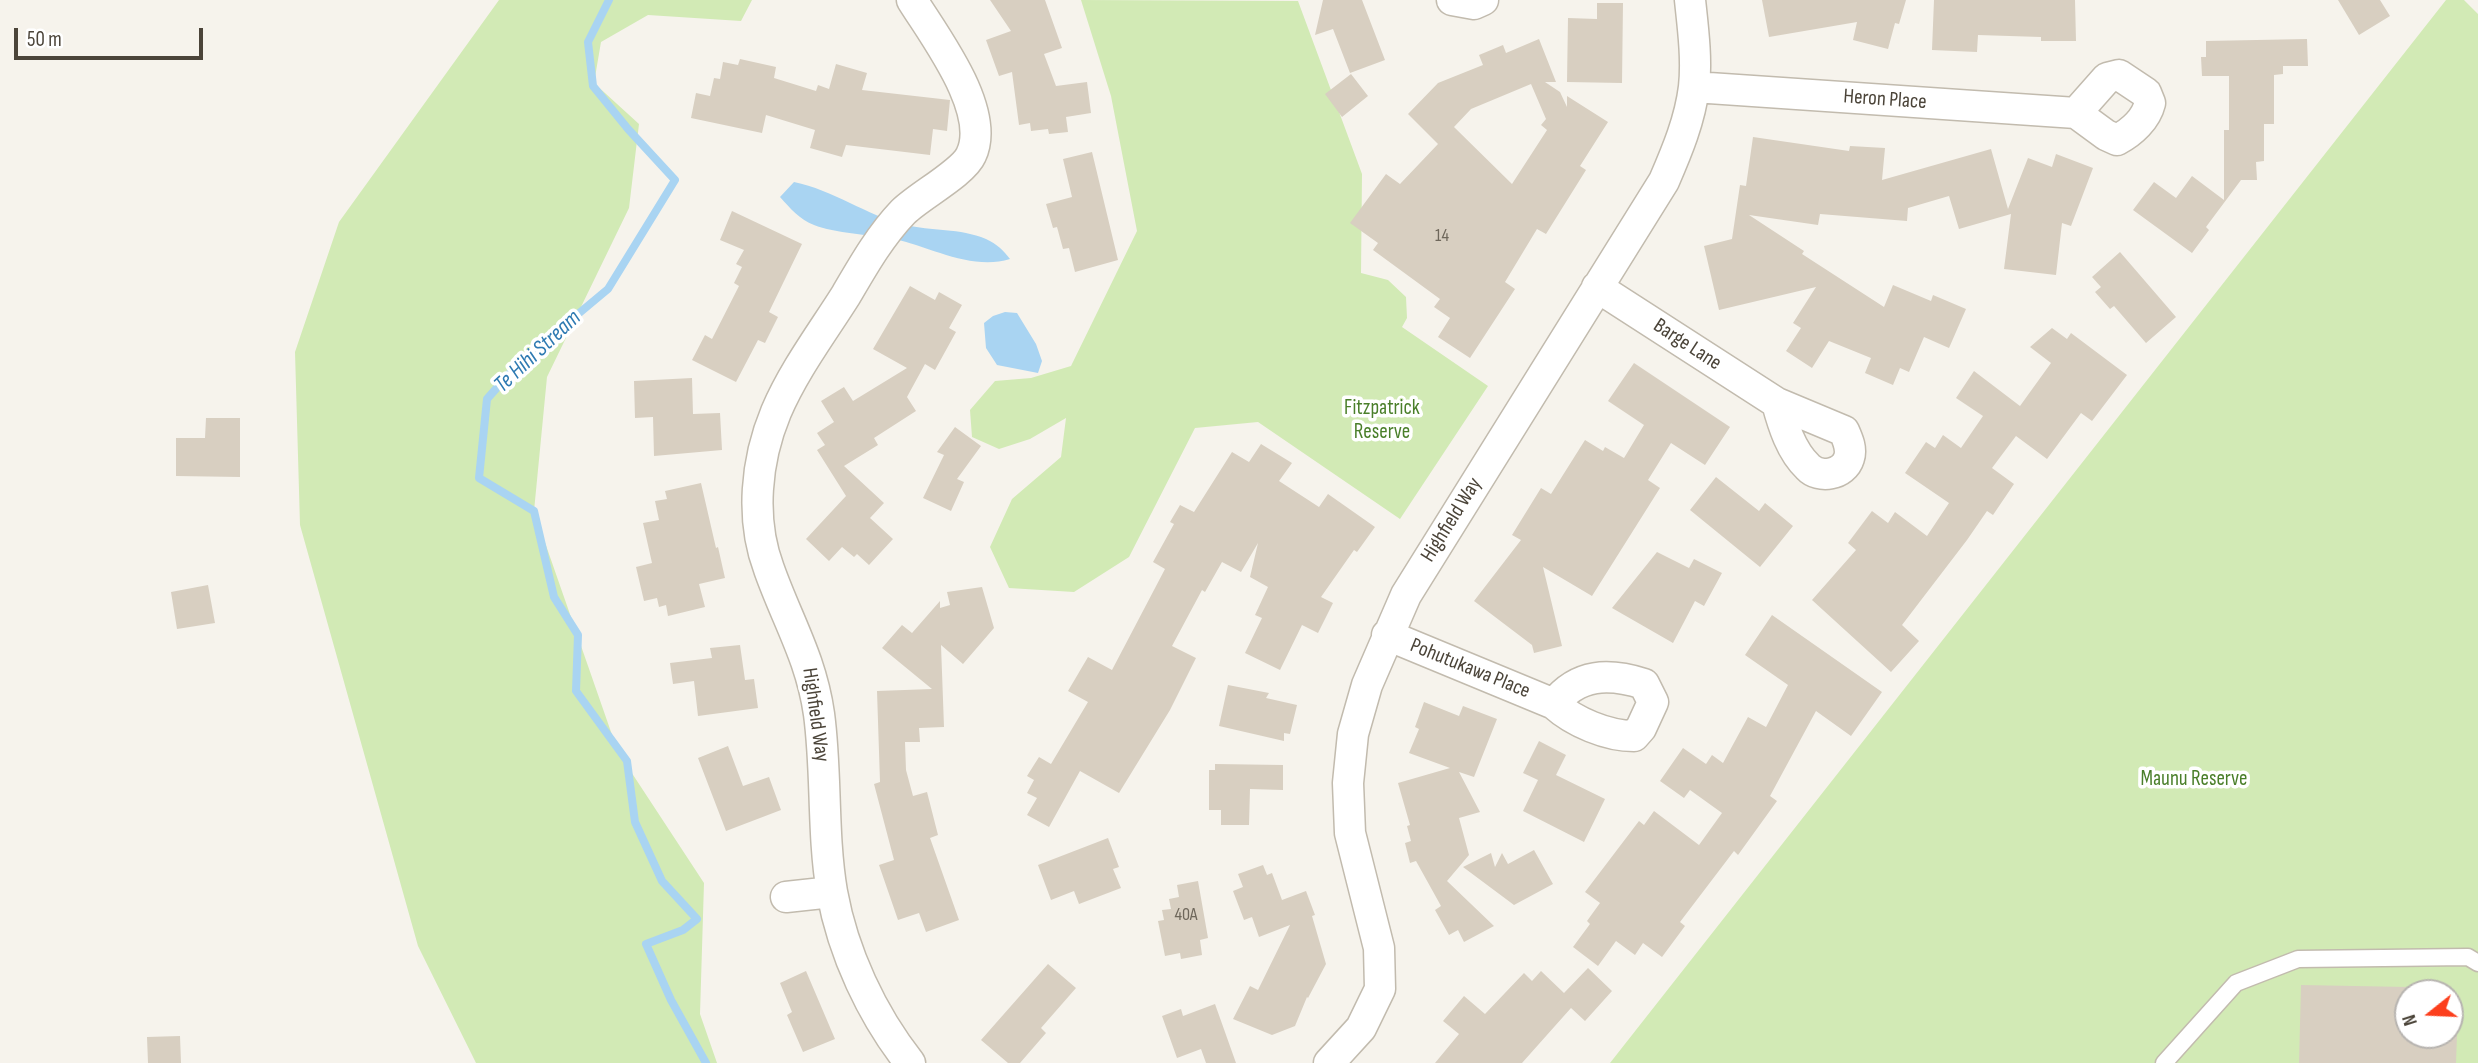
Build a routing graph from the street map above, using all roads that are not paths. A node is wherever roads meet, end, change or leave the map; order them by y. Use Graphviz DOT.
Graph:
graph roads {
  1 [pos="912,0"];
  2 [pos="1452,0"];
  3 [pos="1483,0"];
  4 [pos="1690,0"];
  5 [pos="1694,87"];
  6 [pos="2076,113"];
  7 [pos="1597,287"];
  8 [pos="1777,402"];
  9 [pos="1387,635"];
  10 [pos="1554,704"];
  11 [pos="832,892"];
  12 [pos="786,897"];
  13 [pos="2478,963"];
  14 [pos="910,1063"];
  15 [pos="1329,1063"];
  16 [pos="2164,1063"];
  1 -- 11 [label="street, Highfield Way"];
  2 -- 3 [label="street"];
  4 -- 5 [label="street, Highfield Way"];
  5 -- 6 [label="street, Heron Place"];
  5 -- 7 [label="street, Highfield Way"];
  7 -- 8 [label="street, Barge Lane"];
  7 -- 9 [label="street, Highfield Way"];
  9 -- 10 [label="street, Pohutukawa Place"];
  9 -- 15 [label="street, Highfield Way"];
  11 -- 12 [label="street"];
  11 -- 14 [label="street, Highfield Way"];
  13 -- 16 [label="lane"];
}
